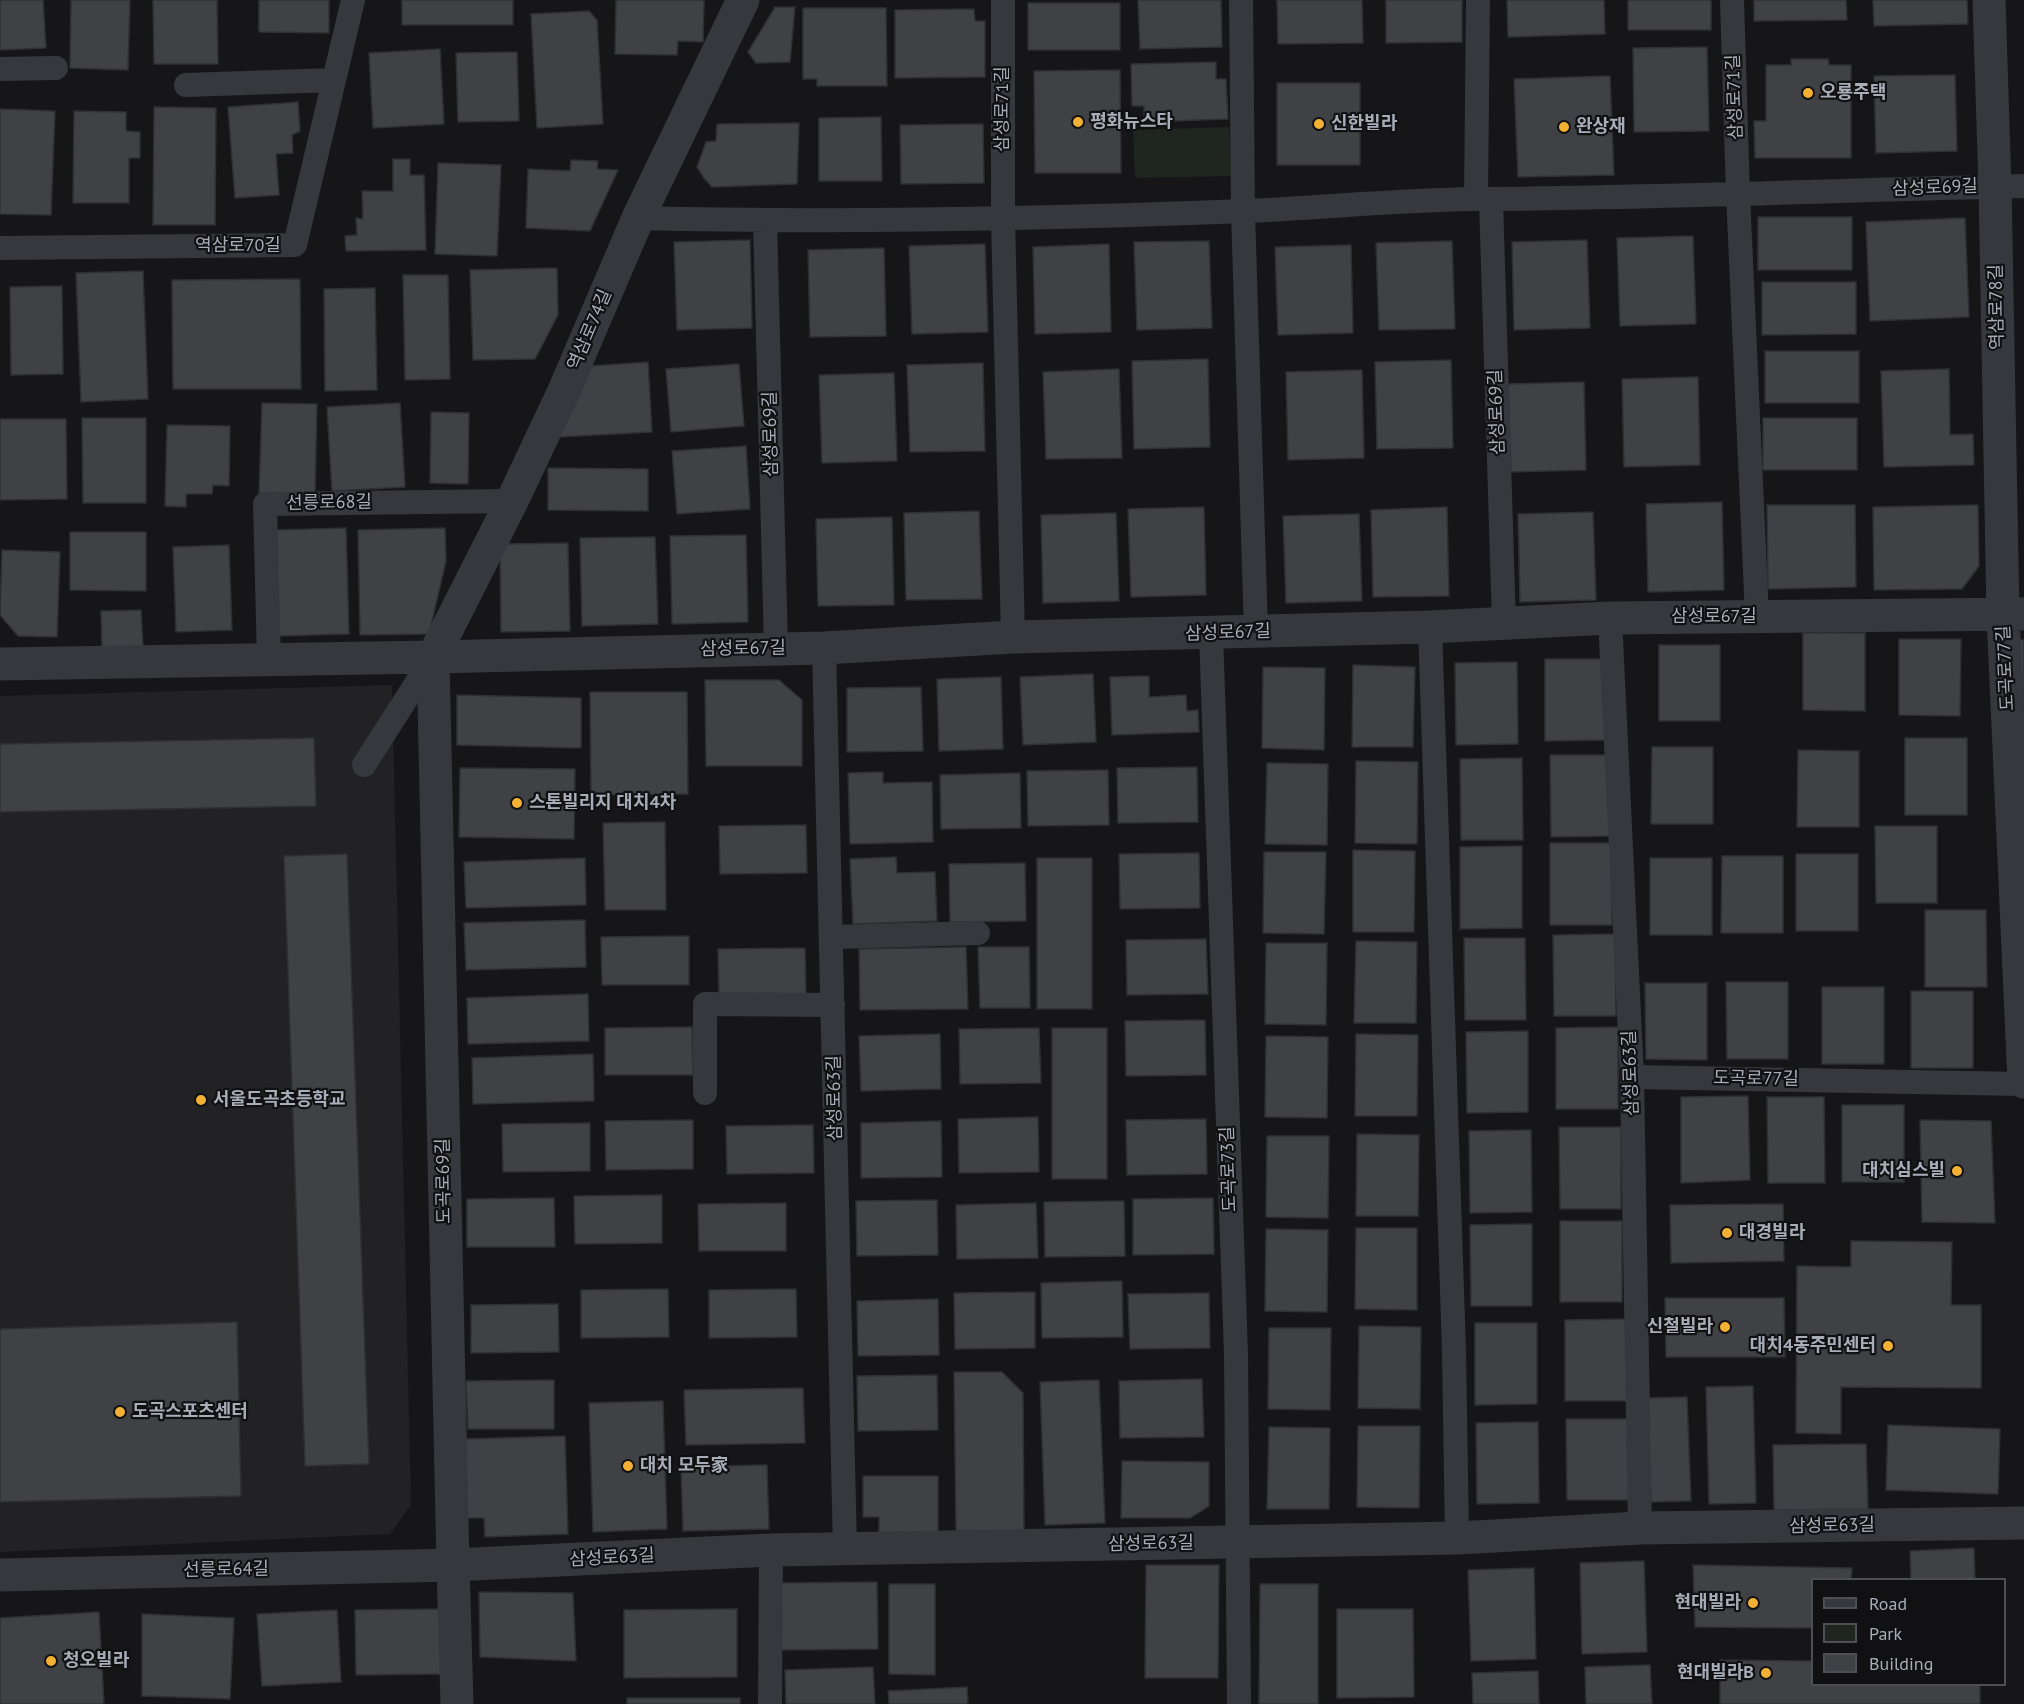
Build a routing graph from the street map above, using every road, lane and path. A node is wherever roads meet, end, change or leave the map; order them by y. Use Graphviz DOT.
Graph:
graph roads {
  1 [pos="353,0"];
  2 [pos="743,0"];
  3 [pos="1003,0"];
  4 [pos="1241,0"];
  5 [pos="1478,0"];
  6 [pos="1732,0"];
  7 [pos="1989,0"];
  8 [pos="56,68"];
  9 [pos="0,69"];
  10 [pos="334,80"];
  11 [pos="186,85"];
  12 [pos="2009,186"];
  13 [pos="1738,194"];
  14 [pos="1483,200"];
  15 [pos="1243,211"];
  16 [pos="638,218"];
  17 [pos="1003,218"];
  18 [pos="765,221"];
  19 [pos="0,248"];
  20 [pos="512,501"];
  21 [pos="2014,614"];
  22 [pos="1757,616"];
  23 [pos="1610,618"];
  24 [pos="1504,624"];
  25 [pos="1430,627"];
  26 [pos="1256,632"];
  27 [pos="1211,633"];
  28 [pos="1013,637"];
  29 [pos="776,648"];
  30 [pos="824,648"];
  31 [pos="432,657"];
  32 [pos="269,660"];
  33 [pos="0,664"];
  34 [pos="364,765"];
  35 [pos="978,933"];
  36 [pos="832,937"];
  37 [pos="833,1005"];
  38 [pos="1632,1077"];
  39 [pos="2024,1083"];
  40 [pos="705,1094"];
  41 [pos="2024,1523"];
  42 [pos="1640,1528"];
  43 [pos="1457,1538"];
  44 [pos="1237,1543"];
  45 [pos="845,1549"];
  46 [pos="771,1550"];
  47 [pos="453,1565"];
  48 [pos="0,1575"];
  49 [pos="458,1704"];
  50 [pos="770,1704"];
  51 [pos="1239,1704"];
  1 -- 10 [label="lane, 역삼로70길"];
  2 -- 16 [label="street, 역삼로74길"];
  3 -- 17 [label="lane, 삼성로71길"];
  4 -- 15 [label="lane"];
  5 -- 14 [label="lane"];
  6 -- 13 [label="lane, 삼성로71길"];
  7 -- 12 [label="street, 역삼로78길"];
  8 -- 9 [label="lane"];
  10 -- 11 [label="lane"];
  10 -- 19 [label="lane, 역삼로70길"];
  12 -- 13 [label="lane, 삼성로69길"];
  12 -- 21 [label="street, 역삼로78길"];
  13 -- 14 [label="lane, 삼성로69길"];
  13 -- 22 [label="lane"];
  14 -- 15 [label="lane, 삼성로69길"];
  14 -- 24 [label="lane, 삼성로69길"];
  15 -- 17 [label="lane, 삼성로69길"];
  15 -- 26 [label="lane"];
  16 -- 18 [label="lane, 삼성로69길"];
  16 -- 20 [label="street, 역삼로74길"];
  17 -- 18 [label="lane, 삼성로69길"];
  17 -- 28 [label="lane"];
  18 -- 29 [label="lane, 삼성로69길"];
  20 -- 31 [label="street, 역삼로74길"];
  20 -- 32 [label="lane, 선릉로68길"];
  21 -- 22 [label="street, 삼성로67길"];
  21 -- 39 [label="street, 도곡로77길"];
  22 -- 23 [label="street, 삼성로67길"];
  23 -- 24 [label="street, 삼성로67길"];
  23 -- 38 [label="lane, 삼성로63길"];
  24 -- 25 [label="street, 삼성로67길"];
  25 -- 26 [label="street, 삼성로67길"];
  25 -- 43 [label="lane"];
  26 -- 27 [label="street, 삼성로67길"];
  27 -- 28 [label="street, 삼성로67길"];
  27 -- 44 [label="lane, 도곡로73길"];
  28 -- 30 [label="street, 삼성로67길"];
  29 -- 30 [label="street, 삼성로67길"];
  29 -- 31 [label="street, 삼성로67길"];
  30 -- 36 [label="lane, 삼성로63길"];
  31 -- 32 [label="street"];
  31 -- 34 [label="lane"];
  31 -- 47 [label="street, 도곡로69길"];
  32 -- 33 [label="street"];
  35 -- 36 [label="lane"];
  36 -- 37 [label="lane, 삼성로63길"];
  37 -- 40 [label="lane"];
  37 -- 45 [label="lane, 삼성로63길"];
  38 -- 39 [label="lane, 도곡로77길"];
  38 -- 42 [label="lane, 삼성로63길"];
  41 -- 42 [label="street, 삼성로63길"];
  42 -- 43 [label="street, 삼성로63길"];
  43 -- 44 [label="street, 삼성로63길"];
  44 -- 45 [label="street, 삼성로63길"];
  44 -- 51 [label="lane, 도곡로73길"];
  45 -- 46 [label="street, 삼성로63길"];
  46 -- 47 [label="street, 삼성로63길"];
  46 -- 50 [label="lane"];
  47 -- 48 [label="street, 선릉로64길"];
  47 -- 49 [label="street, 도곡로69길"];
}
